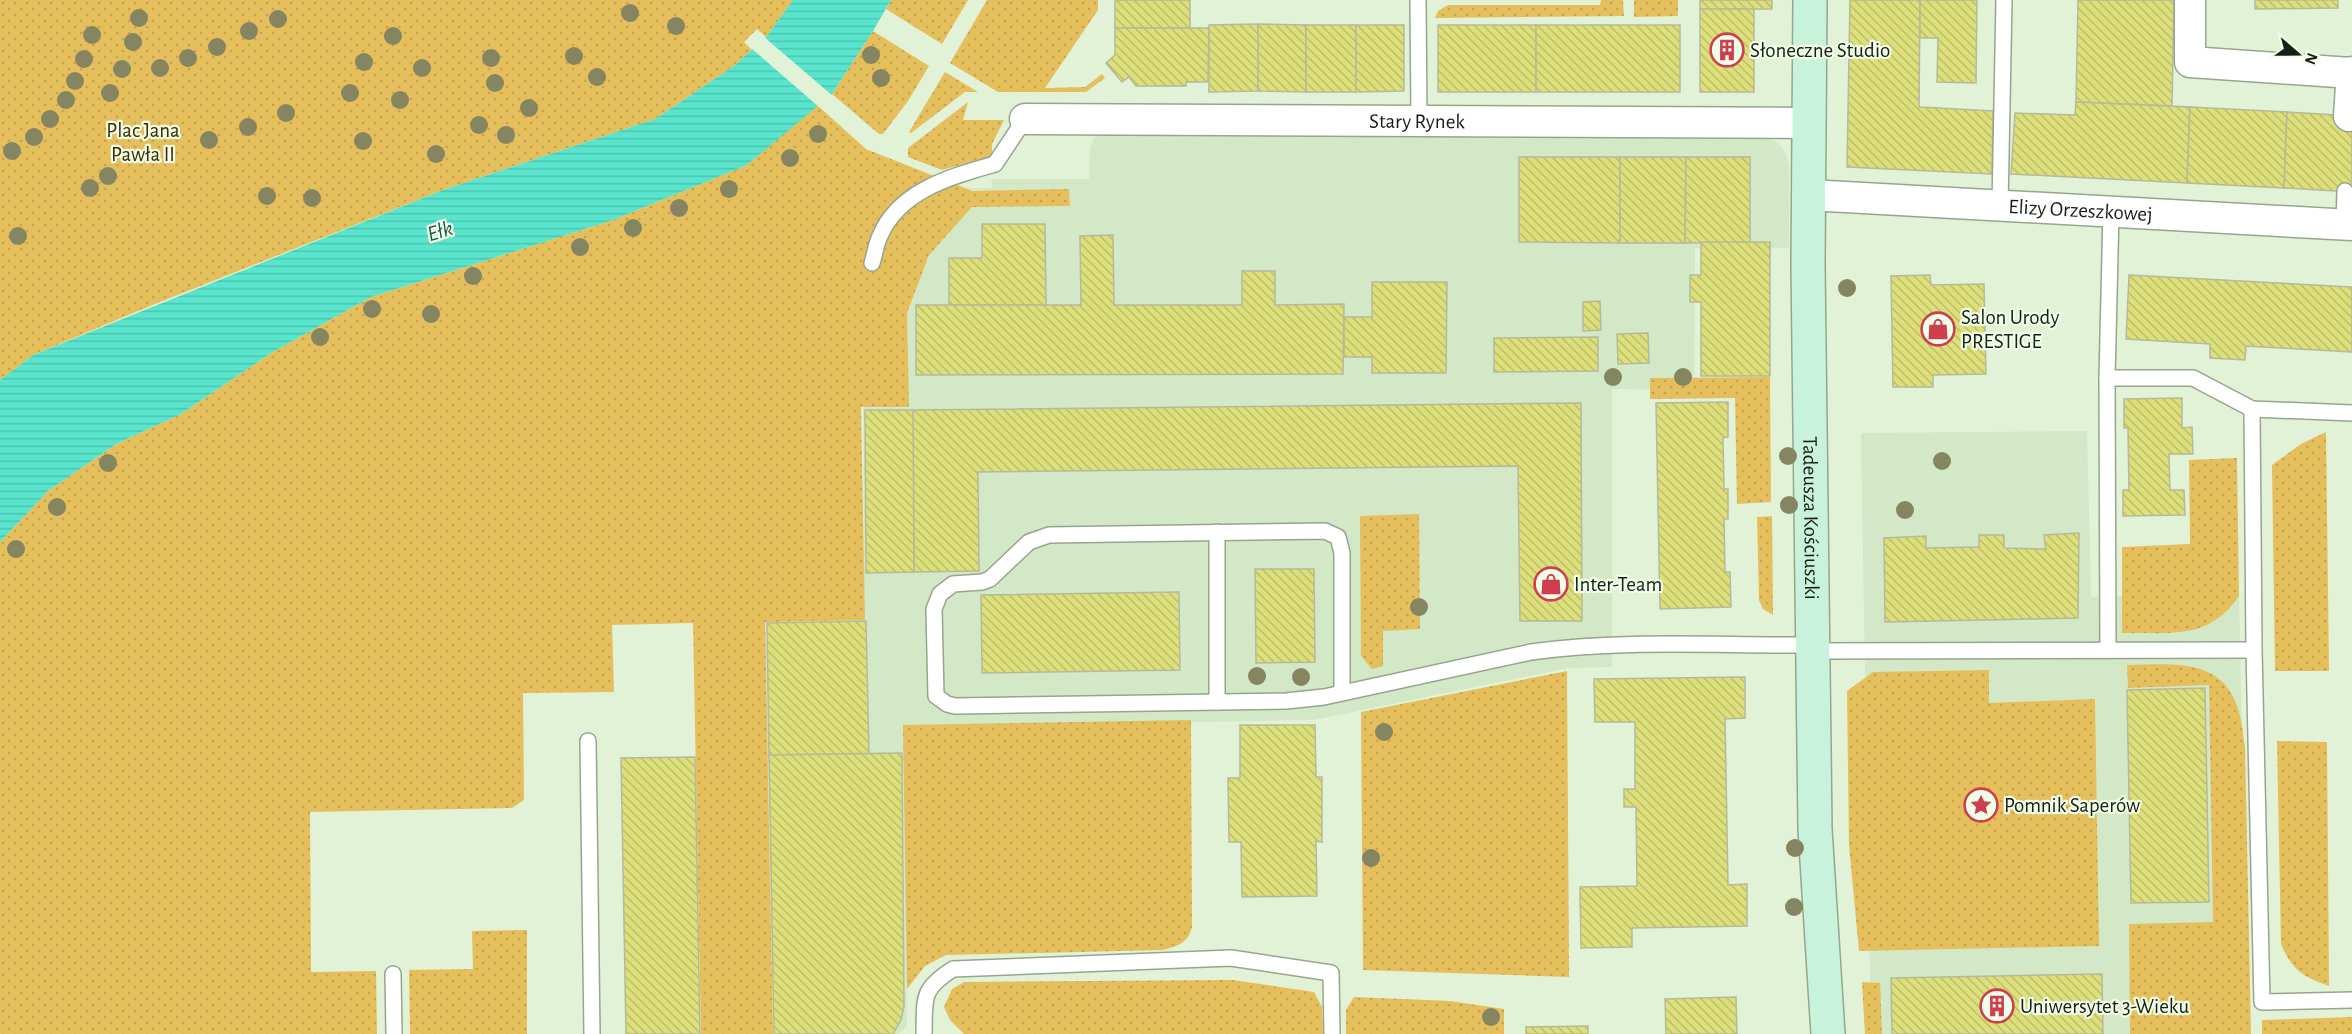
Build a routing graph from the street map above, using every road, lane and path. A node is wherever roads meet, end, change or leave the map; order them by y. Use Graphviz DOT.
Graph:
graph roads {
  1 [pos="1419,0"];
  2 [pos="1810,0"];
  3 [pos="2004,0"];
  4 [pos="2190,0"];
  5 [pos="2352,72"];
  6 [pos="2349,116"];
  7 [pos="1025,119"];
  8 [pos="1419,121"];
  9 [pos="1809,123"];
  10 [pos="2345,191"];
  11 [pos="1809,195"];
  12 [pos="2001,206"];
  13 [pos="2111,212"];
  14 [pos="2348,225"];
  15 [pos="872,263"];
  16 [pos="2107,378"];
  17 [pos="2252,409"];
  18 [pos="2352,413"];
  19 [pos="1217,532"];
  20 [pos="1815,648"];
  21 [pos="2108,650"];
  22 [pos="2254,650"];
  23 [pos="1342,693"];
  24 [pos="1217,702"];
  25 [pos="588,741"];
  26 [pos="393,974"];
  27 [pos="2352,1000"];
  28 [pos="394,1034"];
  29 [pos="592,1034"];
  30 [pos="924,1034"];
  31 [pos="1332,1034"];
  32 [pos="1828,1034"];
  1 -- 8 [label="lane"];
  2 -- 9 [label="street, Tadeusza Kościuszki"];
  3 -- 12 [label="lane"];
  4 -- 5 [label="street"];
  5 -- 6 [label="street"];
  7 -- 8 [label="street, Stary Rynek"];
  7 -- 15 [label="lane"];
  8 -- 9 [label="street, Stary Rynek"];
  9 -- 11 [label="street, Tadeusza Kościuszki"];
  10 -- 14 [label="lane"];
  11 -- 12 [label="street, Elizy Orzeszkowej"];
  11 -- 20 [label="street, Tadeusza Kościuszki"];
  12 -- 13 [label="street, Elizy Orzeszkowej"];
  13 -- 14 [label="street, Elizy Orzeszkowej"];
  13 -- 16 [label="lane"];
  16 -- 17 [label="lane"];
  16 -- 21 [label="lane"];
  17 -- 18 [label="lane"];
  17 -- 22 [label="lane"];
  19 -- 23 [label="lane"];
  19 -- 24 [label="lane"];
  19 -- 24 [label="lane"];
  20 -- 21 [label="lane"];
  20 -- 23 [label="lane"];
  20 -- 32 [label="street, Tadeusza Kościuszki"];
  21 -- 22 [label="lane"];
  22 -- 27 [label="lane"];
  23 -- 24 [label="lane"];
  25 -- 29 [label="lane"];
  26 -- 28 [label="lane"];
  30 -- 31 [label="lane"];
}
